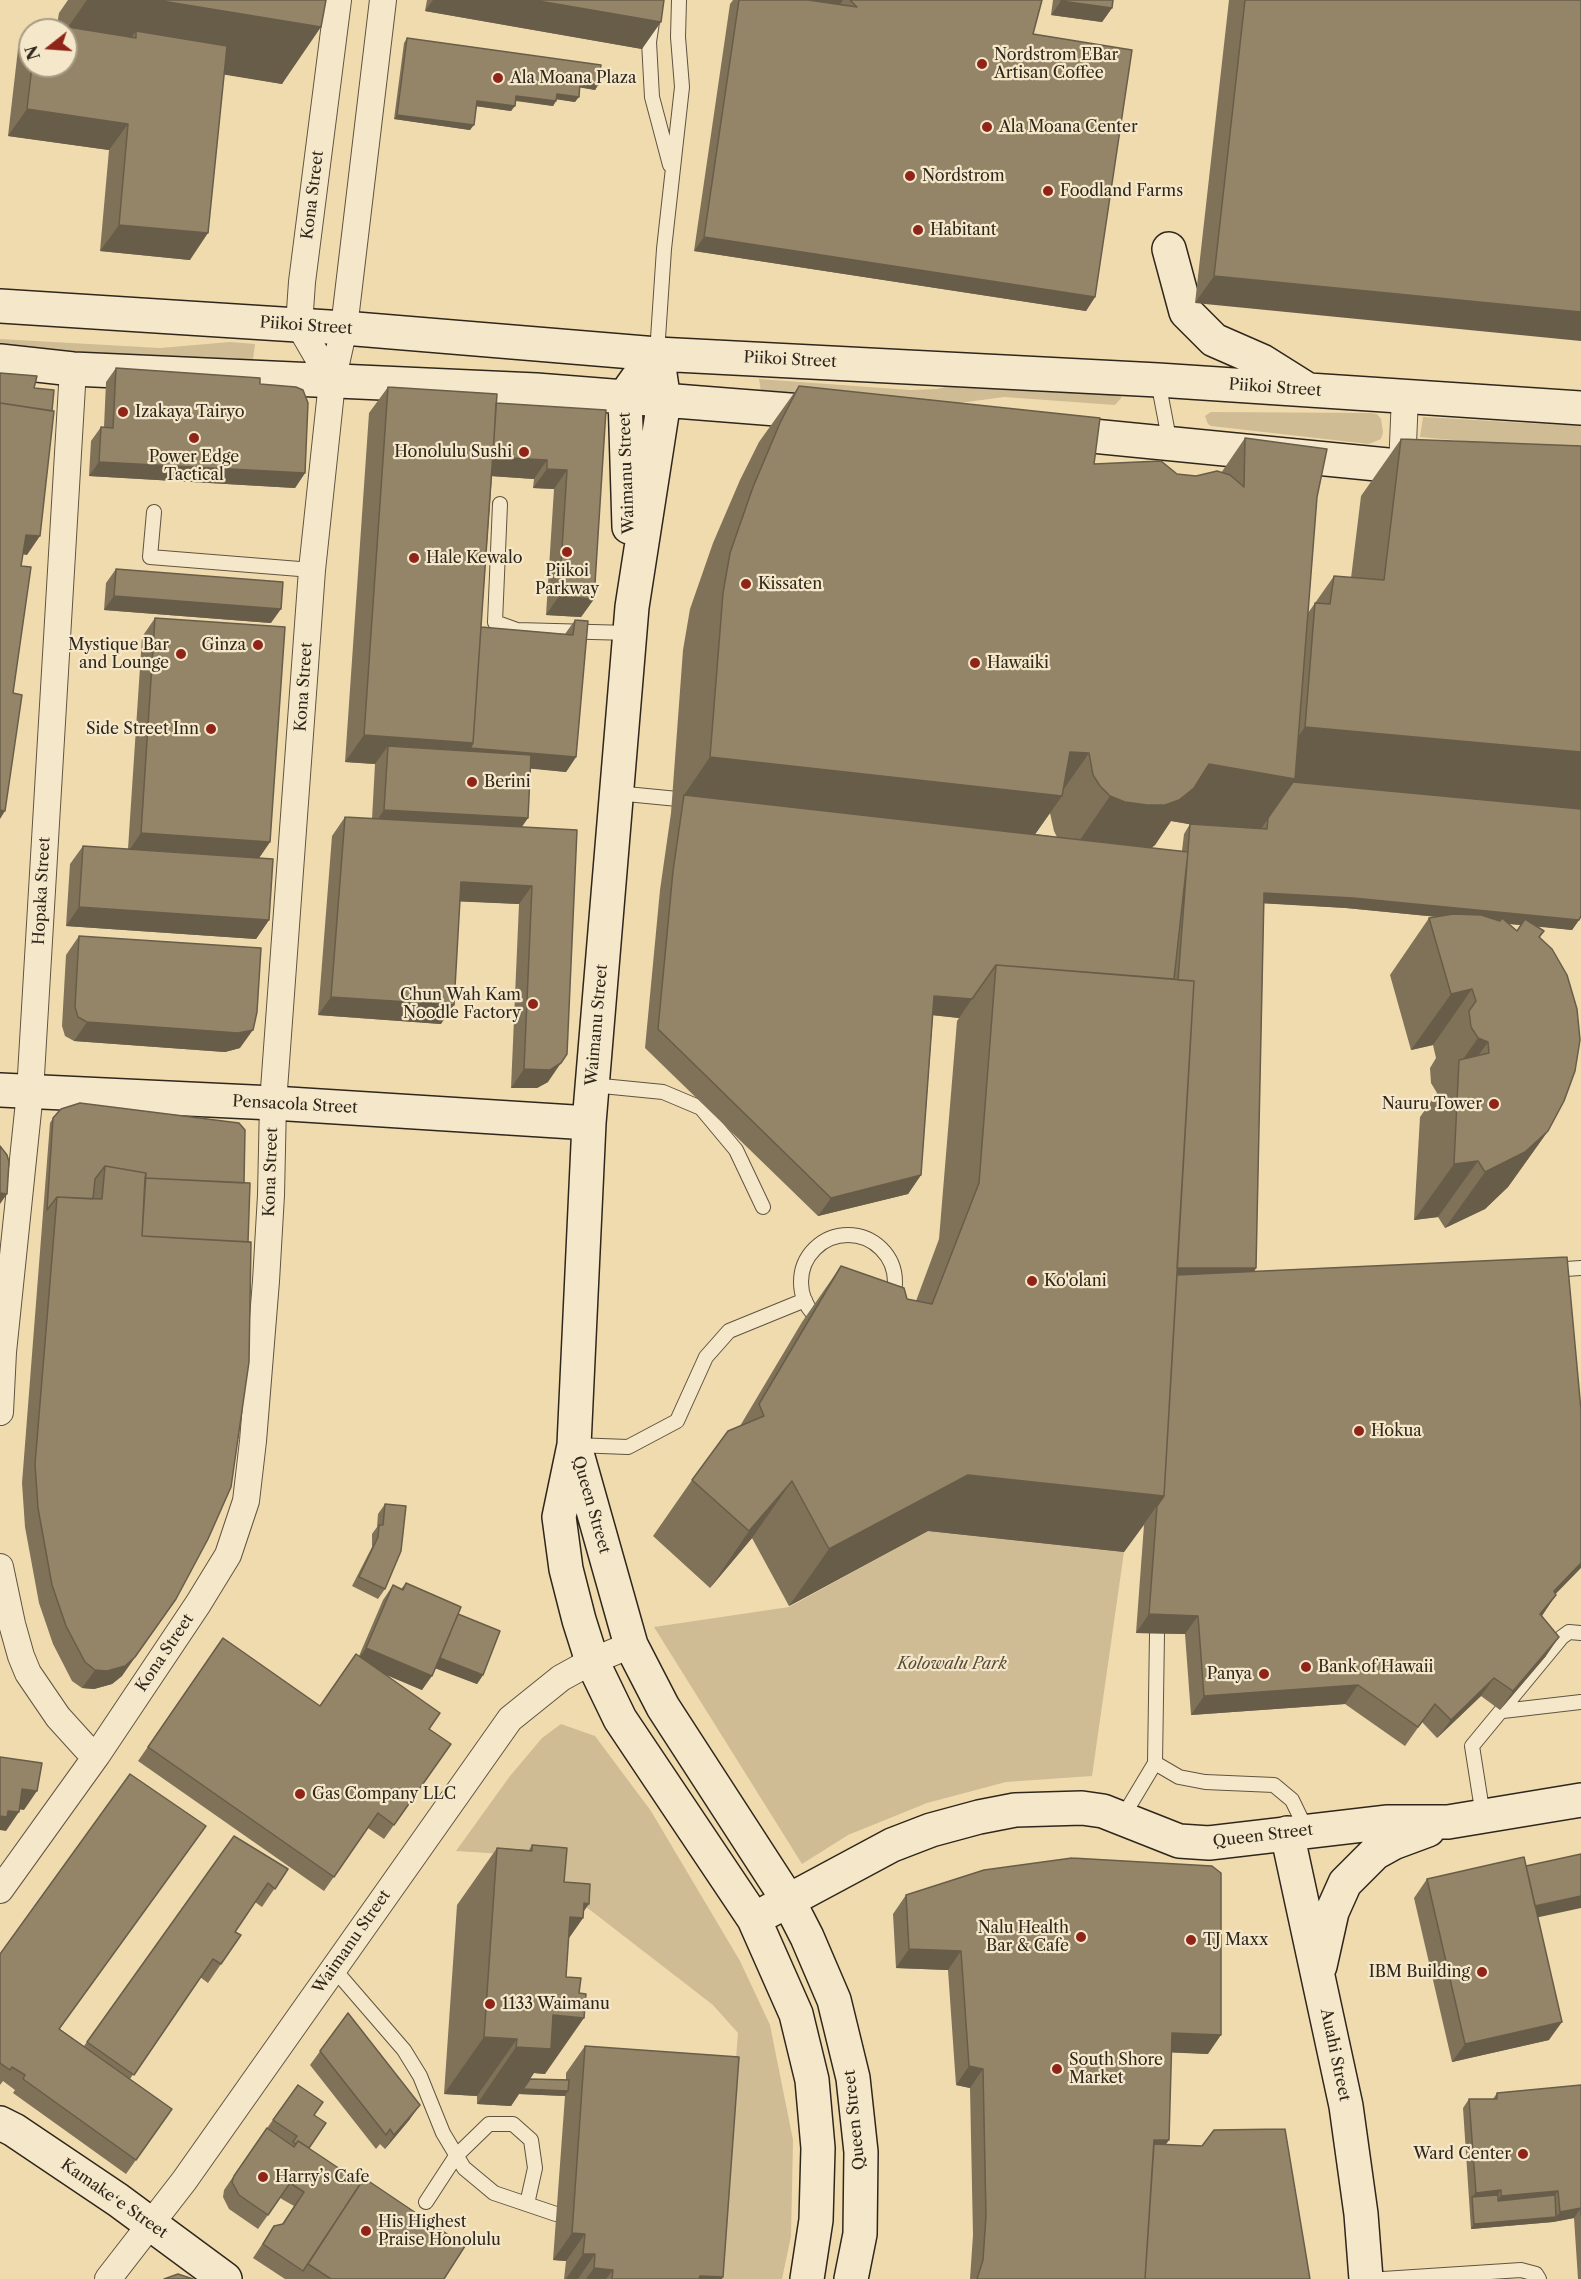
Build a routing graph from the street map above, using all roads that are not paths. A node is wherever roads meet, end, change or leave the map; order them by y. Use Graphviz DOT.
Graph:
graph roads {
  1 [pos="338,0"];
  2 [pos="383,0"];
  3 [pos="679,0"];
  4 [pos="654,7"];
  5 [pos="672,173"];
  6 [pos="1169,249"];
  7 [pos="0,306"];
  8 [pos="298,326"];
  9 [pos="344,328"];
  10 [pos="657,354"];
  11 [pos="0,362"];
  12 [pos="73,369"];
  13 [pos="1158,380"];
  14 [pos="332,382"];
  15 [pos="1310,390"];
  16 [pos="625,396"];
  17 [pos="1405,396"];
  18 [pos="664,401"];
  19 [pos="1581,408"];
  20 [pos="855,415"];
  21 [pos="1019,429"];
  22 [pos="1170,444"];
  23 [pos="1402,468"];
  24 [pos="1461,470"];
  25 [pos="500,504"];
  26 [pos="154,512"];
  27 [pos="312,570"];
  28 [pos="631,620"];
  29 [pos="616,793"];
  30 [pos="697,801"];
  31 [pos="592,1085"];
  32 [pos="15,1091"];
  33 [pos="273,1104"];
  34 [pos="589,1123"];
  35 [pos="763,1207"];
  36 [pos="1581,1268"];
  37 [pos="1533,1271"];
  38 [pos="805,1300"];
  39 [pos="2,1352"];
  40 [pos="0,1412"];
  41 [pos="574,1445"];
  42 [pos="0,1567"];
  43 [pos="1581,1633"];
  44 [pos="1157,1634"];
  45 [pos="631,1645"];
  46 [pos="592,1661"];
  47 [pos="1581,1702"];
  48 [pos="1503,1711"];
  49 [pos="97,1755"];
  50 [pos="1155,1763"];
  51 [pos="1581,1800"];
  52 [pos="1483,1816"];
  53 [pos="1122,1818"];
  54 [pos="1448,1822"];
  55 [pos="1297,1832"];
  56 [pos="0,1890"];
  57 [pos="788,1900"];
  58 [pos="754,1919"];
  59 [pos="334,1969"];
  60 [pos="1318,1977"];
  61 [pos="0,2123"];
  62 [pos="456,2156"];
  63 [pos="426,2202"];
  64 [pos="527,2204"];
  65 [pos="556,2214"];
  66 [pos="151,2225"];
  67 [pos="108,2279"];
  68 [pos="225,2279"];
  69 [pos="807,2279"];
  70 [pos="851,2279"];
  71 [pos="1366,2279"];
  72 [pos="1383,2279"];
  73 [pos="1539,2279"];
  1 -- 8 [label="street, Kona Street"];
  2 -- 9 [label="street, Kona Street"];
  3 -- 5 [label="lane"];
  4 -- 5 [label="lane"];
  5 -- 10 [label="lane"];
  6 -- 15 [label="street"];
  7 -- 8 [label="street, Piikoi Street"];
  8 -- 9 [label="street, Piikoi Street"];
  8 -- 14 [label="street"];
  9 -- 10 [label="street, Piikoi Street"];
  9 -- 14 [label="street, Kona Street"];
  10 -- 13 [label="street, Piikoi Street"];
  10 -- 16 [label="street, Waimanu Street"];
  10 -- 18 [label="street, Waimanu Street"];
  11 -- 12 [label="street"];
  12 -- 14 [label="street"];
  12 -- 32 [label="street, Hopaka Street"];
  13 -- 15 [label="street, Piikoi Street"];
  13 -- 22 [label="lane"];
  14 -- 16 [label="street"];
  14 -- 27 [label="street, Kona Street"];
  15 -- 17 [label="street, Piikoi Street"];
  16 -- 18 [label="street"];
  16 -- 28 [label="street, Waimanu Street"];
  17 -- 19 [label="street, Piikoi Street"];
  17 -- 23 [label="street"];
  18 -- 20 [label="street"];
  18 -- 28 [label="street, Waimanu Street"];
  21 -- 22 [label="street"];
  22 -- 23 [label="street"];
  23 -- 24 [label="street"];
  25 -- 28 [label="lane"];
  26 -- 27 [label="lane"];
  27 -- 33 [label="street, Kona Street"];
  28 -- 29 [label="street, Waimanu Street"];
  29 -- 30 [label="lane"];
  29 -- 31 [label="street, Waimanu Street"];
  31 -- 34 [label="street, Waimanu Street"];
  31 -- 35 [label="lane"];
  32 -- 33 [label="street, Pensacola Street"];
  32 -- 39 [label="street, Hopaka Street"];
  33 -- 34 [label="street, Pensacola Street"];
  33 -- 49 [label="street, Kona Street"];
  34 -- 41 [label="street, Waimanu Street"];
  36 -- 37 [label="lane"];
  38 -- 38 [label="lane"];
  38 -- 41 [label="lane"];
  39 -- 40 [label="street, Hopaka Street"];
  41 -- 45 [label="street, Queen Street"];
  41 -- 46 [label="street, Queen Street"];
  42 -- 49 [label="street"];
  43 -- 48 [label="lane"];
  44 -- 50 [label="lane"];
  45 -- 46 [label="street, Waimanu Street"];
  45 -- 57 [label="street, Queen Street"];
  46 -- 58 [label="street, Queen Street"];
  46 -- 59 [label="street, Waimanu Street"];
  47 -- 48 [label="lane"];
  48 -- 52 [label="lane"];
  49 -- 56 [label="street, Kona Street"];
  50 -- 53 [label="lane"];
  50 -- 55 [label="lane"];
  51 -- 52 [label="street, Queen Street"];
  52 -- 54 [label="street, Queen Street"];
  53 -- 55 [label="street, Queen Street"];
  53 -- 57 [label="street, Queen Street"];
  54 -- 55 [label="street, Queen Street"];
  54 -- 60 [label="street"];
  55 -- 60 [label="street, Auahi Street"];
  57 -- 58 [label="street, Queen Street"];
  57 -- 70 [label="street, Queen Street"];
  58 -- 69 [label="street, Queen Street"];
  59 -- 62 [label="lane"];
  59 -- 66 [label="street, Waimanu Street"];
  60 -- 71 [label="street, Auahi Street"];
  61 -- 66 [label="street, Kamakeʻe Street"];
  62 -- 63 [label="lane"];
  62 -- 64 [label="lane"];
  62 -- 64 [label="lane"];
  64 -- 65 [label="lane"];
  66 -- 67 [label="street, Waimanu Street"];
  66 -- 68 [label="street, Kamakeʻe Street"];
  72 -- 73 [label="lane"];
}
